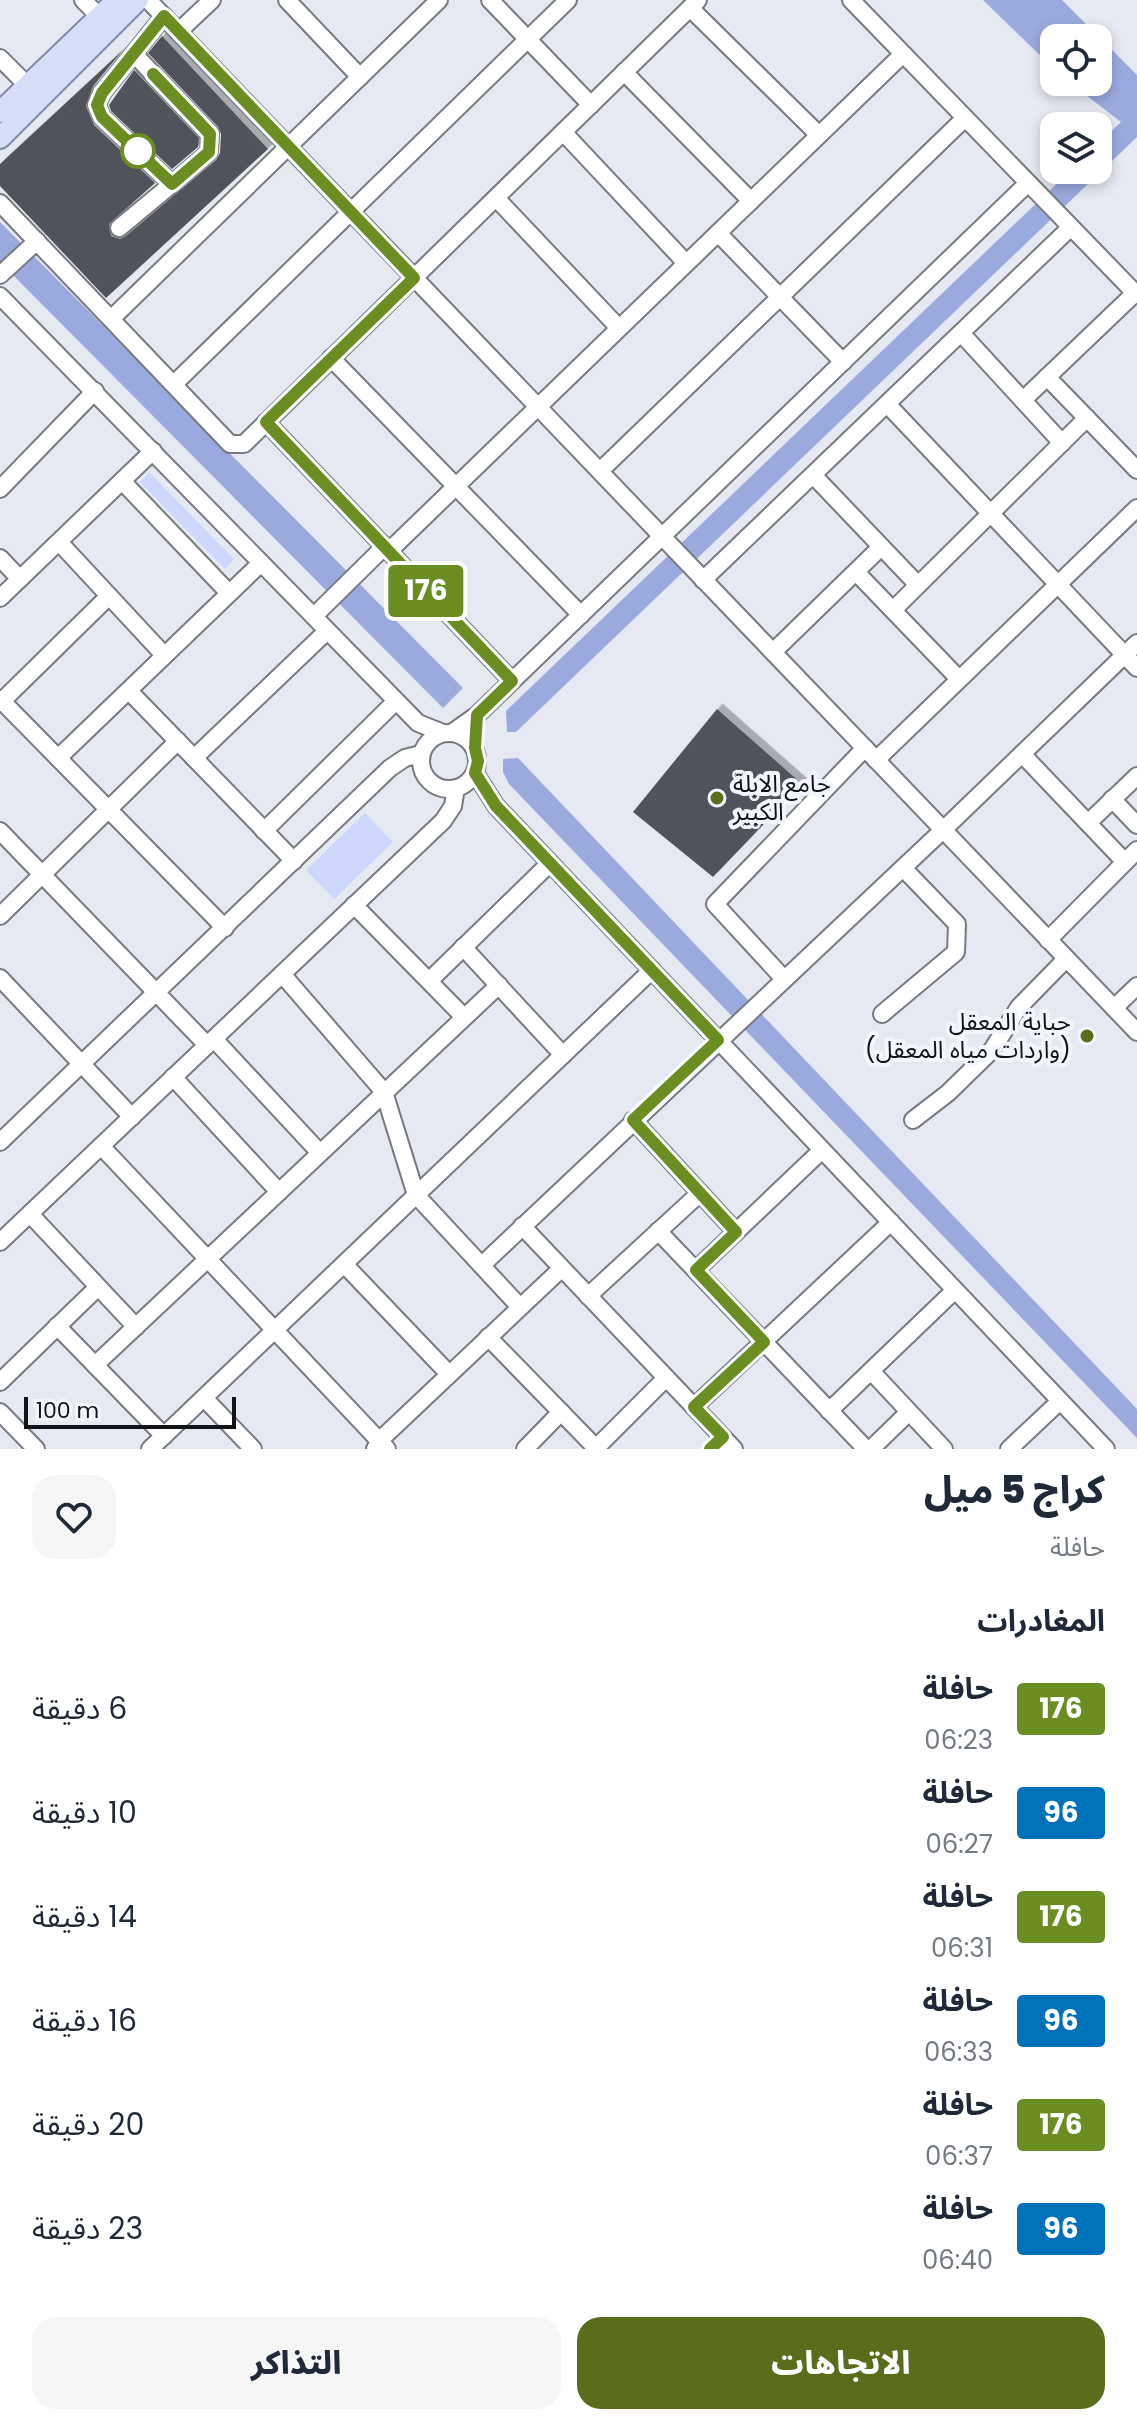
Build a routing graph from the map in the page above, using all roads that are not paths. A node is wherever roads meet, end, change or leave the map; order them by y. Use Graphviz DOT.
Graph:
graph roads {
  1 [pos="83,0"];
  2 [pos="117,0"];
  3 [pos="138,0"];
  4 [pos="148,0"];
  5 [pos="212,0"];
  6 [pos="287,0"];
  7 [pos="490,0"];
  8 [pos="568,0"];
  9 [pos="851,0"];
  10 [pos="427,4"];
  11 [pos="694,4"];
  12 [pos="164,16"];
  13 [pos="100,17"];
  14 [pos="178,32"];
  15 [pos="528,39"];
  16 [pos="903,54"];
  17 [pos="135,55"];
  18 [pos="0,58"];
  19 [pos="624,72"];
  20 [pos="360,77"];
  21 [pos="28,86"];
  22 [pos="591,105"];
  23 [pos="0,112"];
  24 [pos="965,118"];
  25 [pos="563,132"];
  26 [pos="819,135"];
  27 [pos="0,138"];
  28 [pos="288,147"];
  29 [pos="1028,183"];
  30 [pos="172,184"];
  31 [pos="496,198"];
  32 [pos="751,201"];
  33 [pos="0,203"];
  34 [pos="351,212"];
  35 [pos="1071,227"];
  36 [pos="119,228"];
  37 [pos="718,233"];
  38 [pos="37,241"];
  39 [pos="686,263"];
  40 [pos="0,275"];
  41 [pos="414,278"];
  42 [pos="1136,294"];
  43 [pos="0,296"];
  44 [pos="780,297"];
  45 [pos="111,319"];
  46 [pos="619,328"];
  47 [pos="961,333"];
  48 [pos="331,358"];
  49 [pos="843,362"];
  50 [pos="1047,377"];
  51 [pos="174,384"];
  52 [pos="95,391"];
  53 [pos="1023,400"];
  54 [pos="887,404"];
  55 [pos="538,407"];
  56 [pos="1087,418"];
  57 [pos="266,422"];
  58 [pos="1062,443"];
  59 [pos="153,451"];
  60 [pos="1137,470"];
  61 [pos="600,471"];
  62 [pos="813,475"];
  63 [pos="3,479"];
  64 [pos="122,481"];
  65 [pos="456,486"];
  66 [pos="1137,508"];
  67 [pos="991,513"];
  68 [pos="662,537"];
  69 [pos="59,542"];
  70 [pos="881,547"];
  71 [pos="387,549"];
  72 [pos="0,558"];
  73 [pos="261,563"];
  74 [pos="856,572"];
  75 [pos="20,579"];
  76 [pos="703,580"];
  77 [pos="1058,584"];
  78 [pos="918,585"];
  79 [pos="229,593"];
  80 [pos="109,596"];
  81 [pos="0,598"];
  82 [pos="893,610"];
  83 [pos="581,615"];
  84 [pos="314,616"];
  85 [pos="327,631"];
  86 [pos="1131,649"];
  87 [pos="773,652"];
  88 [pos="164,655"];
  89 [pos="1137,668"];
  90 [pos="959,679"];
  91 [pos="512,681"];
  92 [pos="129,691"];
  93 [pos="1,701"];
  94 [pos="396,701"];
  95 [pos="477,715"];
  96 [pos="418,723"];
  97 [pos="448,732"];
  98 [pos="178,741"];
  99 [pos="475,748"];
  100 [pos="422,751"];
  101 [pos="870,754"];
  102 [pos="1022,754"];
  103 [pos="58,758"];
  104 [pos="194,758"];
  105 [pos="1137,776"];
  106 [pos="465,782"];
  107 [pos="1112,799"];
  108 [pos="108,810"];
  109 [pos="1088,823"];
  110 [pos="1137,825"];
  111 [pos="943,830"];
  112 [pos="0,831"];
  113 [pos="264,831"];
  114 [pos="1137,850"];
  115 [pos="294,861"];
  116 [pos="1125,862"];
  117 [pos="550,863"];
  118 [pos="903,868"];
  119 [pos="42,875"];
  120 [pos="354,905"];
  121 [pos="0,916"];
  122 [pos="225,928"];
  123 [pos="1048,940"];
  124 [pos="463,947"];
  125 [pos="1066,959"];
  126 [pos="652,970"];
  127 [pos="282,974"];
  128 [pos="0,978"];
  129 [pos="784,979"];
  130 [pos="429,981"];
  131 [pos="499,985"];
  132 [pos="1137,986"];
  133 [pos="156,993"];
  134 [pos="1114,1008"];
  135 [pos="882,1014"];
  136 [pos="464,1017"];
  137 [pos="1137,1032"];
  138 [pos="718,1040"];
  139 [pos="210,1042"];
  140 [pos="563,1055"];
  141 [pos="82,1064"];
  142 [pos="173,1077"];
  143 [pos="384,1092"];
  144 [pos="132,1117"];
  145 [pos="633,1120"];
  146 [pos="913,1120"];
  147 [pos="2,1136"];
  148 [pos="101,1146"];
  149 [pos="822,1150"];
  150 [pos="320,1153"];
  151 [pos="279,1192"];
  152 [pos="700,1193"];
  153 [pos="416,1195"];
  154 [pos="30,1214"];
  155 [pos="891,1222"];
  156 [pos="522,1226"];
  157 [pos="658,1231"];
  158 [pos="736,1232"];
  159 [pos="0,1242"];
  160 [pos="208,1258"];
  161 [pos="344,1264"];
  162 [pos="482,1265"];
  163 [pos="561,1269"];
  164 [pos="696,1270"];
  165 [pos="98,1287"];
  166 [pos="955,1290"];
  167 [pos="588,1296"];
  168 [pos="520,1307"];
  169 [pos="57,1326"];
  170 [pos="136,1327"];
  171 [pos="276,1329"];
  172 [pos="488,1337"];
  173 [pos="764,1342"];
  174 [pos="95,1365"];
  175 [pos="871,1371"];
  176 [pos="449,1374"];
  177 [pos="666,1378"];
  178 [pos="0,1382"];
  179 [pos="204,1398"];
  180 [pos="1060,1401"];
  181 [pos="694,1407"];
  182 [pos="829,1411"];
  183 [pos="0,1412"];
  184 [pos="561,1412"];
  185 [pos="909,1412"];
  186 [pos="164,1436"];
  187 [pos="728,1443"];
  188 [pos="380,1446"];
  189 [pos="596,1448"];
  190 [pos="36,1449"];
  191 [pos="150,1449"];
  192 [pos="253,1449"];
  193 [pos="525,1449"];
  194 [pos="710,1449"];
  195 [pos="868,1449"];
  196 [pos="944,1449"];
  197 [pos="1009,1449"];
  198 [pos="1106,1449"];
  1 -- 13 [label="street"];
  2 -- 13 [label="main road"];
  3 -- 27 [label="main road"];
  4 -- 12 [label="street"];
  5 -- 14 [label="street"];
  6 -- 20 [label="street"];
  7 -- 15 [label="street"];
  8 -- 15 [label="street"];
  9 -- 16 [label="street"];
  10 -- 20 [label="street"];
  11 -- 19 [label="street"];
  11 -- 26 [label="street"];
  12 -- 14 [label="street"];
  12 -- 17 [label="street"];
  13 -- 21 [label="main road"];
  14 -- 28 [label="street"];
  15 -- 22 [label="street"];
  15 -- 34 [label="street"];
  16 -- 24 [label="street"];
  16 -- 26 [label="street"];
  17 -- 30 [label="street"];
  17 -- 30 [label="street"];
  18 -- 21 [label="street"];
  19 -- 22 [label="street"];
  19 -- 32 [label="street"];
  20 -- 28 [label="street"];
  21 -- 23 [label="main road"];
  22 -- 25 [label="street"];
  24 -- 29 [label="street"];
  24 -- 44 [label="street"];
  25 -- 31 [label="street"];
  25 -- 39 [label="street"];
  26 -- 32 [label="street"];
  28 -- 34 [label="street"];
  28 -- 45 [label="street"];
  29 -- 35 [label="street"];
  29 -- 49 [label="street"];
  30 -- 36 [label="street"];
  31 -- 41 [label="street"];
  31 -- 46 [label="street"];
  32 -- 37 [label="street"];
  33 -- 38 [label="street"];
  34 -- 41 [label="street"];
  34 -- 51 [label="street"];
  35 -- 42 [label="street"];
  35 -- 47 [label="street"];
  37 -- 39 [label="street"];
  37 -- 44 [label="street"];
  38 -- 40 [label="street"];
  38 -- 45 [label="street"];
  39 -- 46 [label="street"];
  41 -- 48 [label="street"];
  41 -- 55 [label="street"];
  42 -- 50 [label="street"];
  43 -- 52 [label="street"];
  44 -- 49 [label="street"];
  44 -- 61 [label="street"];
  45 -- 51 [label="street"];
  46 -- 55 [label="street"];
  47 -- 53 [label="street"];
  47 -- 54 [label="street"];
  48 -- 57 [label="street"];
  48 -- 65 [label="street"];
  49 -- 68 [label="street"];
  50 -- 53 [label="street"];
  50 -- 56 [label="street"];
  51 -- 57 [label="street"];
  52 -- 59 [label="street"];
  52 -- 63 [label="street"];
  53 -- 58 [label="street"];
  54 -- 62 [label="street"];
  54 -- 67 [label="street"];
  55 -- 61 [label="street"];
  55 -- 65 [label="street"];
  56 -- 58 [label="street"];
  56 -- 60 [label="street"];
  57 -- 71 [label="street"];
  58 -- 67 [label="street"];
  59 -- 64 [label="street"];
  59 -- 73 [label="street"];
  61 -- 68 [label="street"];
  62 -- 70 [label="street"];
  62 -- 76 [label="street"];
  64 -- 69 [label="street"];
  64 -- 79 [label="street"];
  65 -- 71 [label="street"];
  65 -- 83 [label="street"];
  66 -- 77 [label="street"];
  67 -- 77 [label="street"];
  67 -- 78 [label="street"];
  68 -- 76 [label="street"];
  68 -- 83 [label="street"];
  69 -- 75 [label="street"];
  69 -- 80 [label="street"];
  70 -- 74 [label="street"];
  70 -- 78 [label="street"];
  71 -- 84 [label="street"];
  71 -- 91 [label="street"];
  72 -- 75 [label="street"];
  73 -- 79 [label="street"];
  73 -- 84 [label="street"];
  74 -- 82 [label="street"];
  74 -- 87 [label="street"];
  75 -- 81 [label="street"];
  76 -- 87 [label="street"];
  77 -- 86 [label="street"];
  77 -- 90 [label="street"];
  78 -- 82 [label="street"];
  79 -- 88 [label="street"];
  80 -- 88 [label="street"];
  80 -- 93 [label="street"];
  82 -- 90 [label="street"];
  83 -- 91 [label="street"];
  84 -- 85 [label="street"];
  85 -- 94 [label="street"];
  85 -- 104 [label="street"];
  86 -- 89 [label="street"];
  86 -- 102 [label="street"];
  87 -- 101 [label="street"];
  88 -- 92 [label="street"];
  90 -- 101 [label="street"];
  91 -- 95 [label="street"];
  92 -- 98 [label="street"];
  92 -- 103 [label="street"];
  93 -- 103 [label="street"];
  94 -- 96 [label="street"];
  94 -- 113 [label="street"];
  95 -- 97 [label="street"];
  95 -- 99 [label="street"];
  96 -- 97 [label="street"];
  96 -- 100 [label="street"];
  97 -- 99 [label="street"];
  97 -- 100 [label="street"];
  98 -- 104 [label="street"];
  98 -- 108 [label="street"];
  99 -- 106 [label="street"];
  100 -- 106 [label="street"];
  100 -- 115 [label="street"];
  101 -- 111 [label="street"];
  101 -- 129 [label="street"];
  102 -- 109 [label="street"];
  102 -- 111 [label="street"];
  103 -- 108 [label="street"];
  104 -- 113 [label="street"];
  105 -- 107 [label="street"];
  106 -- 117 [label="street"];
  106 -- 120 [label="street"];
  107 -- 109 [label="street"];
  107 -- 110 [label="street"];
  108 -- 119 [label="street"];
  108 -- 122 [label="street"];
  109 -- 116 [label="street"];
  111 -- 118 [label="street"];
  111 -- 123 [label="street"];
  112 -- 119 [label="street"];
  113 -- 115 [label="street"];
  114 -- 116 [label="street"];
  115 -- 122 [label="street"];
  116 -- 123 [label="street"];
  117 -- 124 [label="street"];
  117 -- 126 [label="street"];
  118 -- 129 [label="street"];
  118 -- 135 [label="street"];
  119 -- 121 [label="street"];
  119 -- 133 [label="street"];
  120 -- 127 [label="street"];
  120 -- 130 [label="street"];
  122 -- 133 [label="street"];
  123 -- 125 [label="street"];
  124 -- 130 [label="street"];
  124 -- 131 [label="street"];
  125 -- 134 [label="street"];
  125 -- 146 [label="street"];
  126 -- 138 [label="street"];
  126 -- 140 [label="street"];
  127 -- 139 [label="street"];
  127 -- 143 [label="street"];
  128 -- 141 [label="street"];
  129 -- 138 [label="street"];
  130 -- 136 [label="street"];
  131 -- 136 [label="street"];
  131 -- 140 [label="street"];
  132 -- 134 [label="street"];
  133 -- 139 [label="street"];
  133 -- 141 [label="street"];
  134 -- 137 [label="street"];
  136 -- 143 [label="street"];
  138 -- 145 [label="street"];
  138 -- 149 [label="street"];
  139 -- 142 [label="street"];
  139 -- 150 [label="street"];
  140 -- 153 [label="street"];
  141 -- 144 [label="street"];
  141 -- 147 [label="street"];
  142 -- 144 [label="street"];
  142 -- 151 [label="street"];
  143 -- 150 [label="street"];
  143 -- 153 [label="street"];
  144 -- 148 [label="street"];
  145 -- 152 [label="street"];
  145 -- 156 [label="street"];
  148 -- 154 [label="street"];
  148 -- 160 [label="street"];
  149 -- 155 [label="street"];
  149 -- 158 [label="street"];
  150 -- 151 [label="street"];
  151 -- 160 [label="street"];
  152 -- 157 [label="street"];
  152 -- 158 [label="street"];
  153 -- 161 [label="street"];
  153 -- 162 [label="street"];
  154 -- 159 [label="street"];
  154 -- 165 [label="street"];
  155 -- 166 [label="street"];
  155 -- 173 [label="street"];
  156 -- 162 [label="street"];
  156 -- 163 [label="street"];
  157 -- 164 [label="street"];
  157 -- 167 [label="street"];
  158 -- 164 [label="street"];
  160 -- 170 [label="street"];
  160 -- 171 [label="street"];
  161 -- 171 [label="street"];
  161 -- 176 [label="street"];
  162 -- 168 [label="street"];
  163 -- 167 [label="street"];
  163 -- 168 [label="street"];
  164 -- 173 [label="street"];
  165 -- 169 [label="street"];
  165 -- 170 [label="street"];
  166 -- 175 [label="street"];
  166 -- 180 [label="street"];
  167 -- 177 [label="street"];
  168 -- 172 [label="street"];
  169 -- 174 [label="street"];
  169 -- 178 [label="street"];
  170 -- 174 [label="street"];
  171 -- 179 [label="street"];
  171 -- 188 [label="street"];
  172 -- 176 [label="street"];
  172 -- 184 [label="street"];
  173 -- 181 [label="street"];
  173 -- 182 [label="street"];
  174 -- 186 [label="street"];
  175 -- 182 [label="street"];
  175 -- 185 [label="street"];
  176 -- 188 [label="street"];
  177 -- 181 [label="street"];
  177 -- 189 [label="street"];
  179 -- 186 [label="street"];
  179 -- 192 [label="street"];
  180 -- 197 [label="street"];
  180 -- 198 [label="street"];
  181 -- 187 [label="street"];
  182 -- 195 [label="street"];
  183 -- 190 [label="street"];
  184 -- 189 [label="street"];
  184 -- 193 [label="street"];
  185 -- 195 [label="street"];
  185 -- 196 [label="street"];
  186 -- 191 [label="street"];
  187 -- 194 [label="street"];
}
